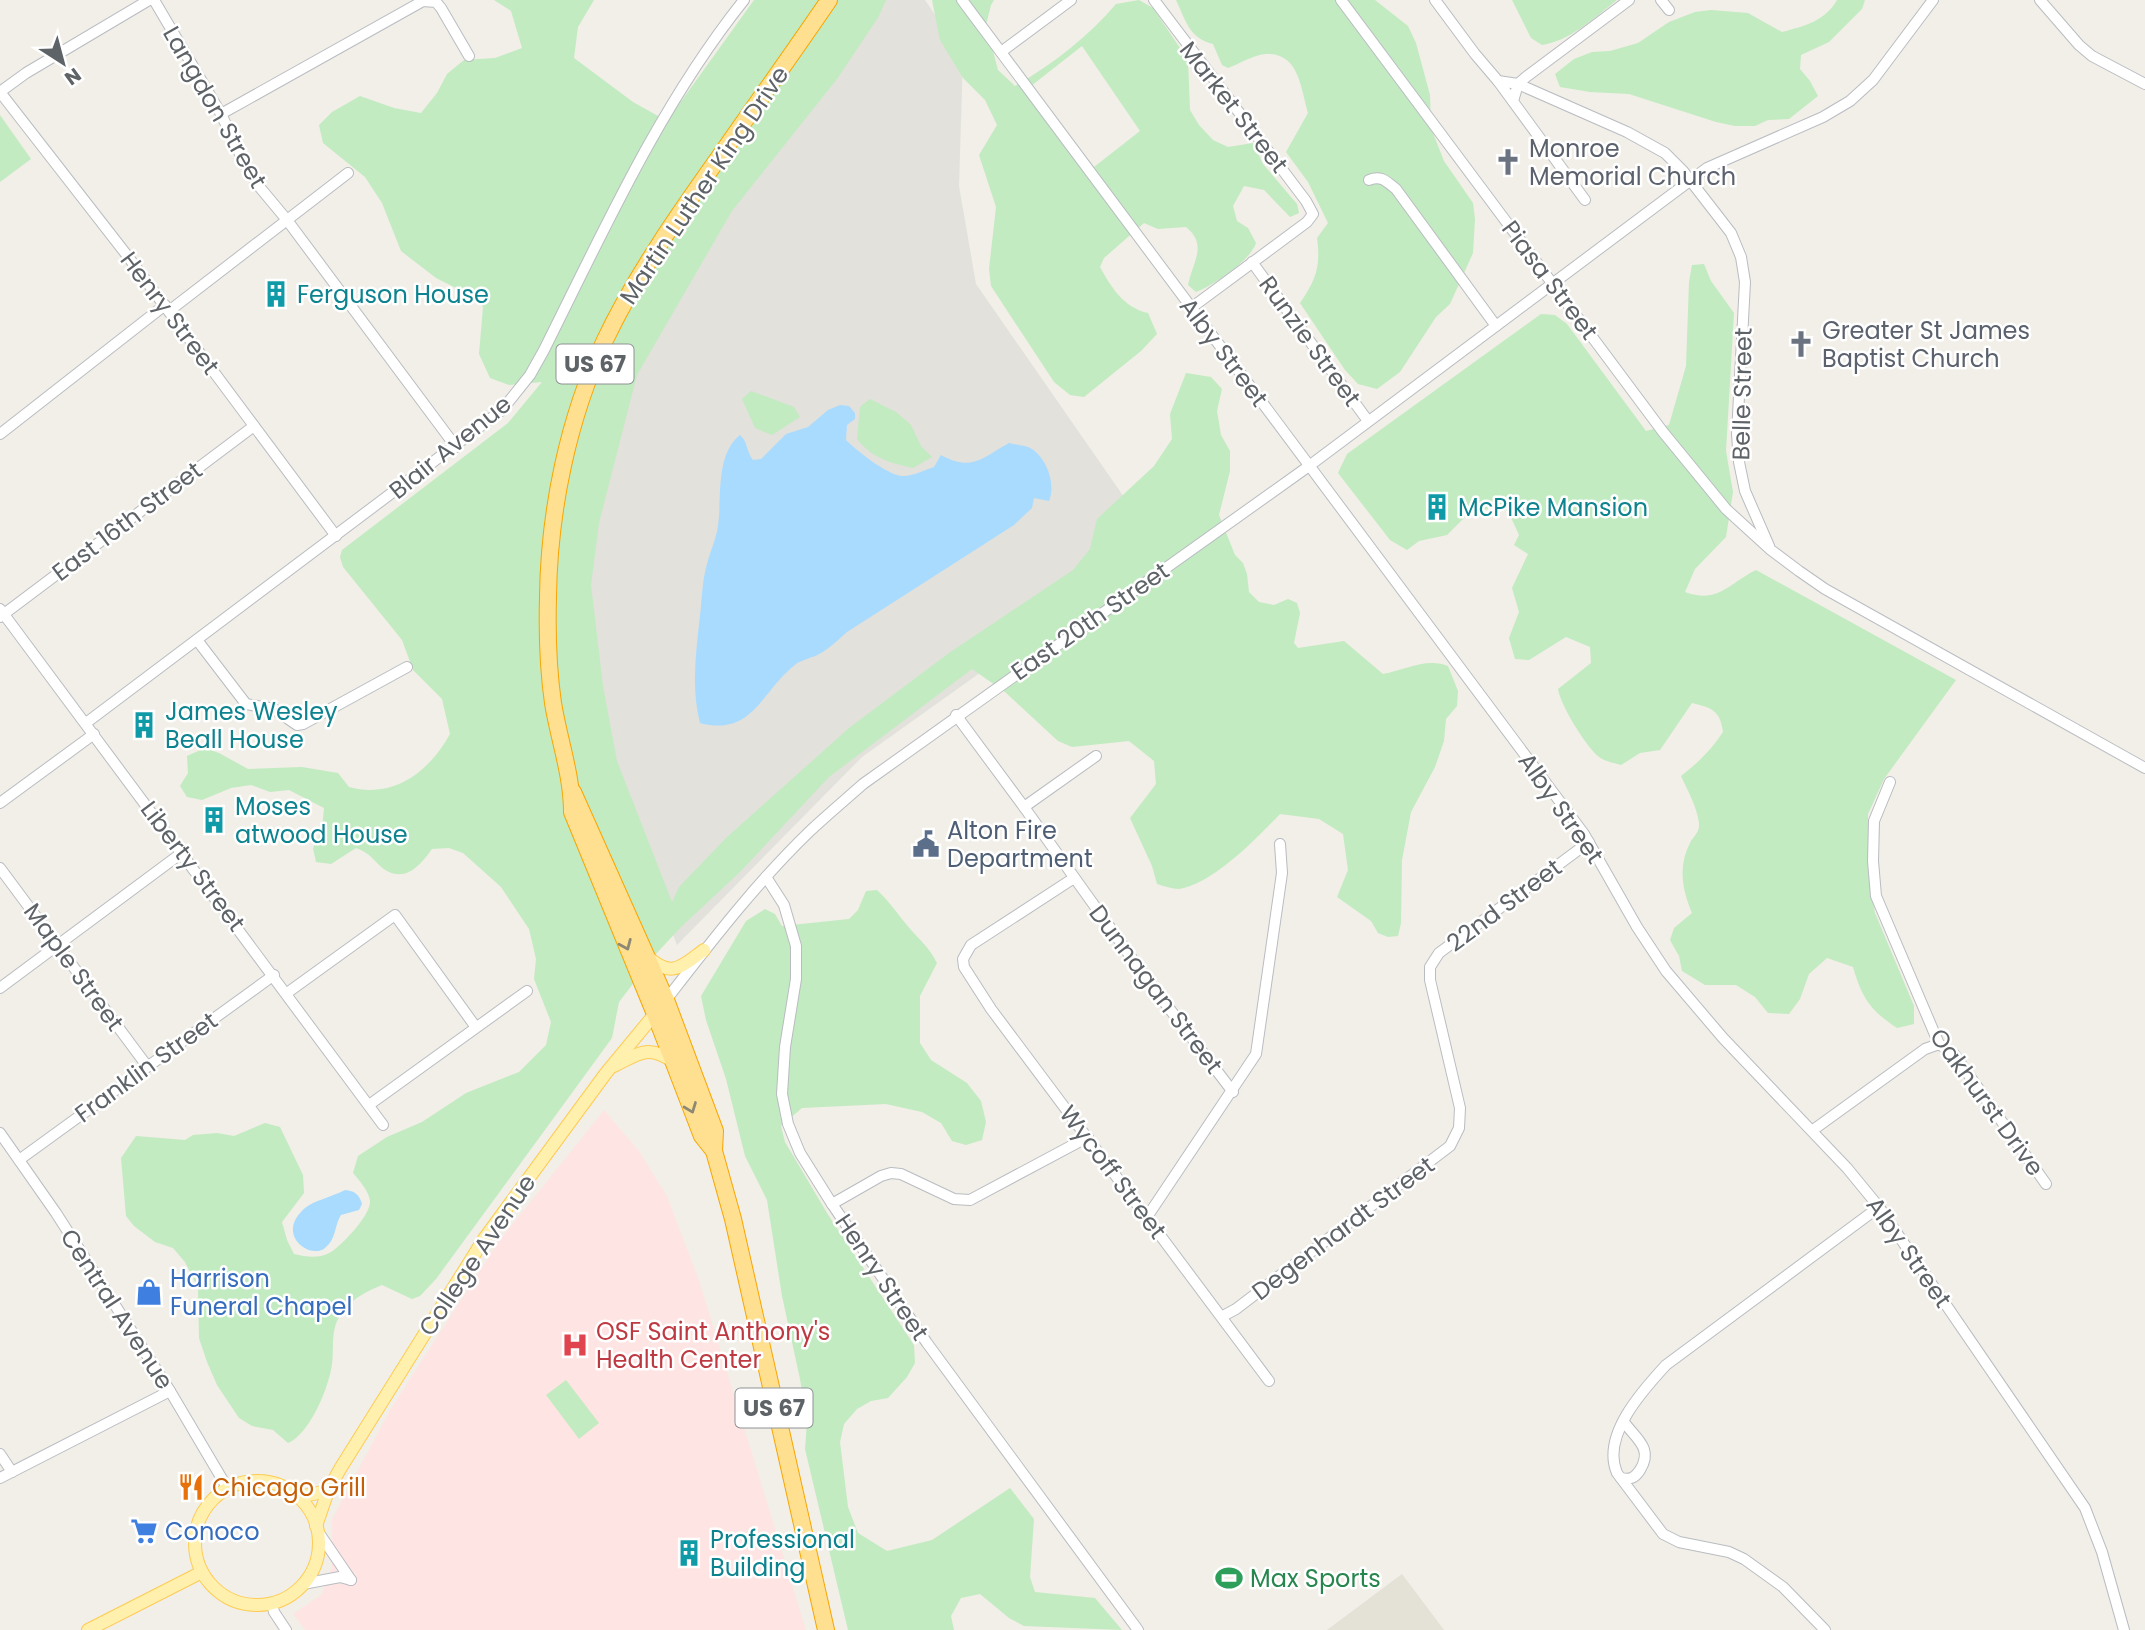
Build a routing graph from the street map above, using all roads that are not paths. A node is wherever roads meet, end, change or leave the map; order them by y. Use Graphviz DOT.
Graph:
graph roads {
  1 [pos="152,0"];
  2 [pos="744,0"];
  3 [pos="829,0"];
  4 [pos="962,0"];
  5 [pos="1071,0"];
  6 [pos="1154,0"];
  7 [pos="1341,0"];
  8 [pos="1435,0"];
  9 [pos="1629,0"];
  10 [pos="1661,0"];
  11 [pos="1933,0"];
  12 [pos="2040,0"];
  13 [pos="429,1"];
  14 [pos="1669,10"];
  15 [pos="1001,52"];
  16 [pos="469,56"];
  17 [pos="1498,81"];
  18 [pos="1518,83"];
  19 [pos="2145,84"];
  20 [pos="0,92"];
  21 [pos="1513,101"];
  22 [pos="221,114"];
  23 [pos="348,173"];
  24 [pos="1369,180"];
  25 [pos="1691,181"];
  26 [pos="1585,200"];
  27 [pos="287,219"];
  28 [pos="1252,262"];
  29 [pos="1553,284"];
  30 [pos="167,308"];
  31 [pos="1191,308"];
  32 [pos="1496,326"];
  33 [pos="1368,421"];
  34 [pos="254,426"];
  35 [pos="0,434"];
  36 [pos="456,447"];
  37 [pos="1309,466"];
  38 [pos="336,536"];
  39 [pos="1771,550"];
  40 [pos="1,613"];
  41 [pos="197,640"];
  42 [pos="407,667"];
  43 [pos="956,715"];
  44 [pos="86,723"];
  45 [pos="94,734"];
  46 [pos="1096,756"];
  47 [pos="2145,768"];
  48 [pos="1890,782"];
  49 [pos="572,789"];
  50 [pos="0,803"];
  51 [pos="1024,807"];
  52 [pos="1589,842"];
  53 [pos="1280,844"];
  54 [pos="183,852"];
  55 [pos="0,868"];
  56 [pos="766,877"];
  57 [pos="1074,878"];
  58 [pos="57,944"];
  59 [pos="704,950"];
  60 [pos="645,955"];
  61 [pos="274,975"];
  62 [pos="0,988"];
  63 [pos="527,991"];
  64 [pos="287,993"];
  65 [pos="666,1000"];
  66 [pos="655,1014"];
  67 [pos="475,1026"];
  68 [pos="1939,1044"];
  69 [pos="674,1062"];
  70 [pos="147,1066"];
  71 [pos="611,1068"];
  72 [pos="1233,1092"];
  73 [pos="369,1105"];
  74 [pos="383,1125"];
  75 [pos="1813,1130"];
  76 [pos="0,1133"];
  77 [pos="1458,1133"];
  78 [pos="1088,1137"];
  79 [pos="10,1148"];
  80 [pos="714,1150"];
  81 [pos="0,1156"];
  82 [pos="19,1160"];
  83 [pos="2046,1184"];
  84 [pos="832,1204"];
  85 [pos="1879,1208"];
  86 [pos="1147,1217"];
  87 [pos="1223,1316"];
  88 [pos="1269,1381"];
  89 [pos="170,1391"];
  90 [pos="1624,1422"];
  91 [pos="0,1454"];
  92 [pos="12,1472"];
  93 [pos="0,1478"];
  94 [pos="1621,1478"];
  95 [pos="228,1489"];
  96 [pos="328,1491"];
  97 [pos="298,1497"];
  98 [pos="317,1528"];
  99 [pos="202,1572"];
  100 [pos="303,1584"];
  101 [pos="272,1603"];
  102 [pos="88,1630"];
  103 [pos="286,1630"];
  104 [pos="826,1630"];
  105 [pos="1138,1630"];
  106 [pos="1825,1630"];
  107 [pos="2124,1630"];
  1 -- 20 [label="street"];
  1 -- 22 [label="street, Langdon Street"];
  2 -- 36 [label="street, Blair Avenue"];
  3 -- 49 [label="highway, Martin Luther King Drive / US 67"];
  4 -- 15 [label="street, Alby Street"];
  5 -- 15 [label="street"];
  6 -- 28 [label="street, Market Street"];
  7 -- 29 [label="street, Piasa Street"];
  8 -- 17 [label="street"];
  9 -- 18 [label="street"];
  10 -- 14 [label="street"];
  11 -- 25 [label="street, East 20th Street"];
  12 -- 19 [label="street"];
  13 -- 16 [label="street"];
  13 -- 22 [label="street"];
  15 -- 31 [label="street, Alby Street"];
  17 -- 18 [label="street, Belle Street"];
  17 -- 21 [label="street"];
  18 -- 21 [label="street"];
  18 -- 25 [label="street, Belle Street"];
  20 -- 30 [label="street, Henry Street"];
  21 -- 26 [label="street"];
  22 -- 27 [label="street, Langdon Street"];
  23 -- 27 [label="street"];
  24 -- 32 [label="street"];
  25 -- 29 [label="street, East 20th Street"];
  25 -- 39 [label="street, Belle Street"];
  27 -- 30 [label="street"];
  27 -- 36 [label="street, Langdon Street"];
  28 -- 31 [label="street"];
  28 -- 33 [label="street, Runzie Street"];
  29 -- 32 [label="street, East 20th Street"];
  29 -- 39 [label="street, Piasa Street"];
  30 -- 34 [label="street, Henry Street"];
  30 -- 35 [label="street"];
  31 -- 37 [label="street, Alby Street"];
  32 -- 33 [label="street, East 20th Street"];
  33 -- 37 [label="street, East 20th Street"];
  34 -- 38 [label="street, Henry Street"];
  34 -- 40 [label="street, East 16th Street"];
  36 -- 38 [label="street, Blair Avenue"];
  37 -- 43 [label="street, East 20th Street"];
  37 -- 52 [label="street, Alby Street"];
  38 -- 41 [label="street, Blair Avenue"];
  39 -- 47 [label="street"];
  40 -- 44 [label="street, Liberty Street"];
  41 -- 42 [label="street"];
  41 -- 44 [label="street, Blair Avenue"];
  43 -- 51 [label="street, Dunnagan Street"];
  43 -- 56 [label="street, East 20th Street"];
  44 -- 45 [label="street, Liberty Street"];
  45 -- 50 [label="street"];
  45 -- 54 [label="street, Liberty Street"];
  46 -- 51 [label="street"];
  48 -- 68 [label="street, Oakhurst Drive"];
  49 -- 60 [label="highway, US 67"];
  49 -- 66 [label="highway, US 67, one-way"];
  51 -- 57 [label="street, Dunnagan Street"];
  52 -- 75 [label="street, Alby Street"];
  52 -- 77 [label="street, 22nd Street"];
  53 -- 72 [label="street"];
  54 -- 58 [label="street"];
  54 -- 61 [label="street, Liberty Street"];
  55 -- 58 [label="street, Maple Street"];
  56 -- 59 [label="street, East 20th Street"];
  56 -- 84 [label="street, Henry Street"];
  57 -- 72 [label="street, Dunnagan Street"];
  57 -- 78 [label="street, Wycoff Street"];
  58 -- 62 [label="street"];
  58 -- 70 [label="street, Maple Street"];
  59 -- 60 [label="main road"];
  59 -- 65 [label="street, East 20th Street"];
  60 -- 65 [label="highway, US 67"];
  61 -- 64 [label="street, Liberty Street"];
  61 -- 70 [label="street, Franklin Street"];
  63 -- 67 [label="street"];
  64 -- 67 [label="street"];
  64 -- 73 [label="street, Liberty Street"];
  65 -- 66 [label="main road, College Avenue"];
  65 -- 80 [label="highway, US 67"];
  66 -- 69 [label="highway, US 67"];
  66 -- 71 [label="main road, College Avenue"];
  67 -- 73 [label="street"];
  68 -- 75 [label="street"];
  68 -- 83 [label="street, Oakhurst Drive"];
  69 -- 71 [label="main road"];
  69 -- 80 [label="highway, US 67, one-way"];
  70 -- 82 [label="street, Franklin Street"];
  71 -- 96 [label="main road, College Avenue"];
  72 -- 86 [label="street"];
  73 -- 74 [label="street, Liberty Street"];
  75 -- 85 [label="street, Alby Street"];
  76 -- 79 [label="street, Central Avenue"];
  77 -- 87 [label="street, Degenhardt Street"];
  78 -- 84 [label="street"];
  78 -- 86 [label="street, Wycoff Street"];
  79 -- 81 [label="street"];
  79 -- 82 [label="street, Central Avenue"];
  80 -- 104 [label="highway, US 67"];
  82 -- 89 [label="street, Central Avenue"];
  84 -- 105 [label="street, Henry Street"];
  85 -- 90 [label="street"];
  85 -- 107 [label="street, Alby Street"];
  86 -- 87 [label="street, Wycoff Street"];
  87 -- 88 [label="street, Wycoff Street"];
  89 -- 92 [label="street"];
  89 -- 95 [label="street, Central Avenue"];
  90 -- 94 [label="street"];
  90 -- 94 [label="street"];
  91 -- 92 [label="street"];
  92 -- 93 [label="street"];
  94 -- 106 [label="street"];
  95 -- 97 [label="main road"];
  95 -- 99 [label="main road"];
  96 -- 97 [label="main road"];
  96 -- 98 [label="main road, College Avenue"];
  97 -- 98 [label="main road"];
  98 -- 100 [label="main road"];
  98 -- 100 [label="street"];
  99 -- 101 [label="main road"];
  99 -- 102 [label="main road"];
  100 -- 101 [label="main road"];
  101 -- 103 [label="street"];
}
